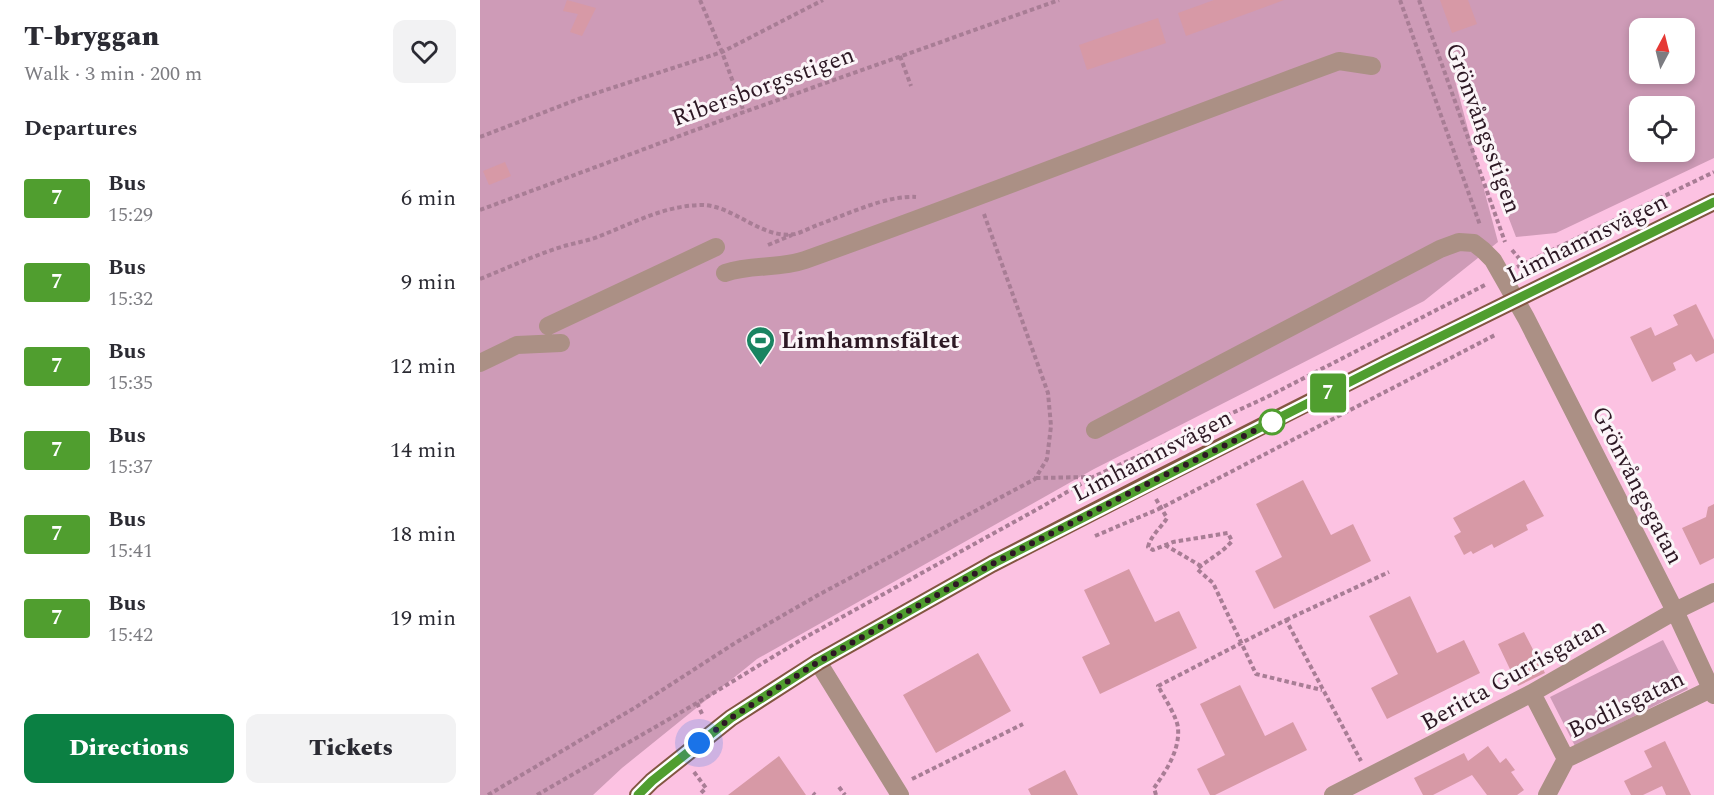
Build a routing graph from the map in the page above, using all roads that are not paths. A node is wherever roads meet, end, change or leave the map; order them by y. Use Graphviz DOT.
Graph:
graph roads {
  1 [pos="1372,66"];
  2 [pos="1714,202"];
  3 [pos="716,247"];
  4 [pos="725,273"];
  5 [pos="1515,299"];
  6 [pos="548,326"];
  7 [pos="561,343"];
  8 [pos="480,363"];
  9 [pos="1095,430"];
  10 [pos="1714,592"];
  11 [pos="1675,611"];
  12 [pos="818,662"];
  13 [pos="1713,692"];
  14 [pos="1532,693"];
  15 [pos="1566,759"];
  16 [pos="898,791"];
  17 [pos="638,795"];
  18 [pos="1333,795"];
  19 [pos="1547,795"];
  1 -- 4 [label="street"];
  2 -- 5 [label="main road, Limhamnsvägen"];
  3 -- 6 [label="street"];
  5 -- 9 [label="street, Grönvångsgatan"];
  5 -- 11 [label="street, Grönvångsgatan"];
  5 -- 12 [label="main road, Limhamnsvägen"];
  7 -- 8 [label="street"];
  10 -- 11 [label="street, Beritta Gurrisgatan"];
  11 -- 13 [label="street, Grönvångsgatan"];
  11 -- 14 [label="street, Beritta Gurrisgatan"];
  12 -- 16 [label="street"];
  12 -- 17 [label="main road, Limhamnsvägen"];
  13 -- 15 [label="street, Bodilsgatan"];
  14 -- 15 [label="street"];
  14 -- 18 [label="street, Beritta Gurrisgatan"];
  15 -- 19 [label="street, Bodilsgatan"];
}
